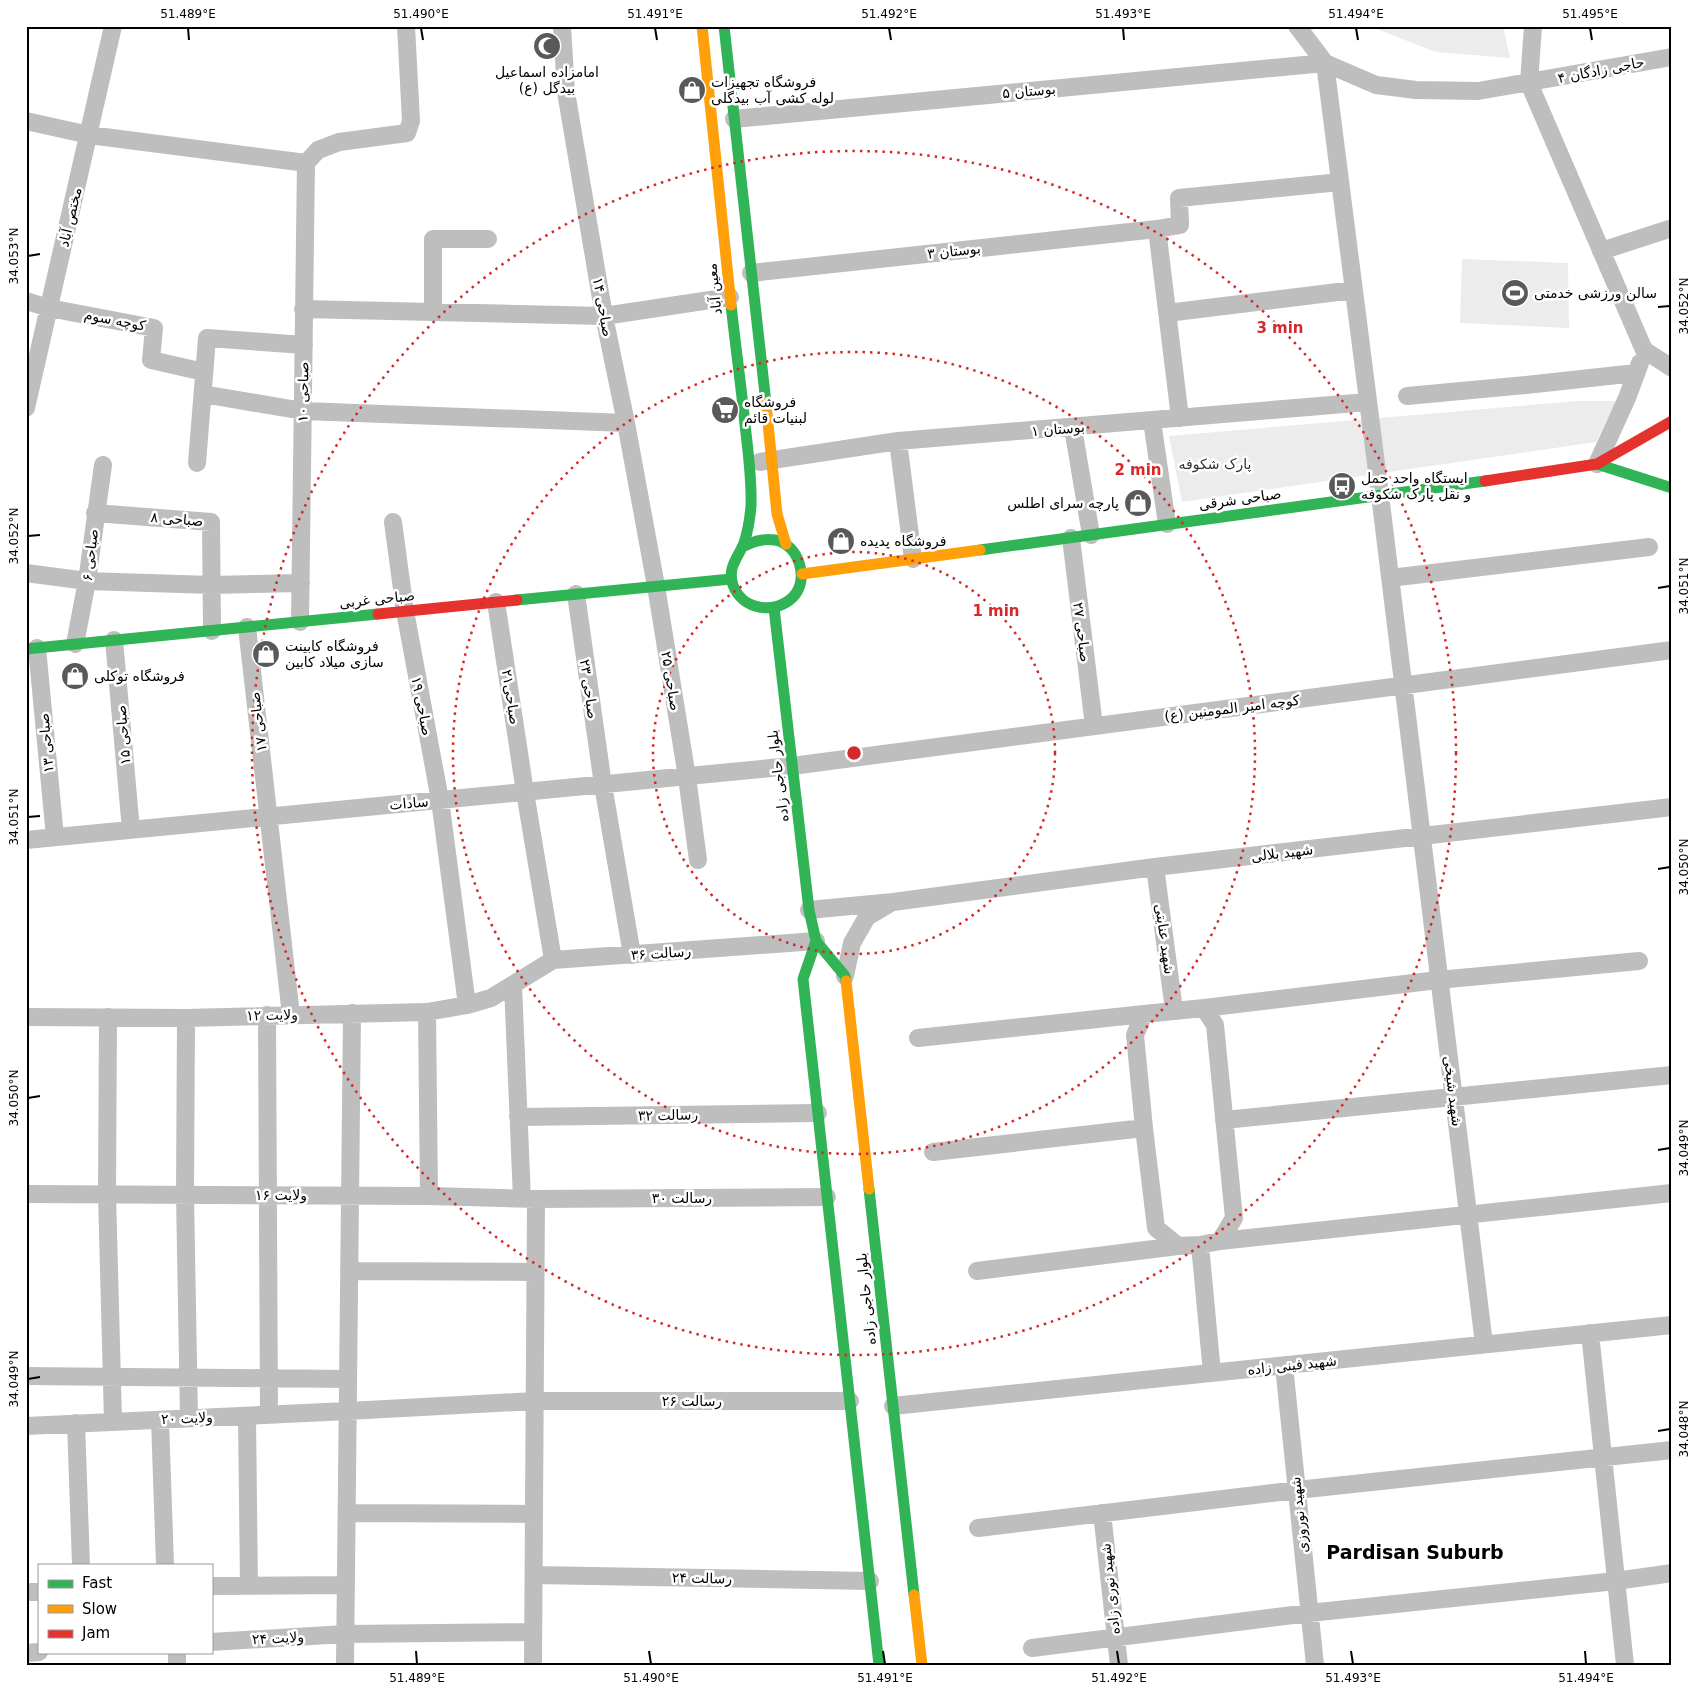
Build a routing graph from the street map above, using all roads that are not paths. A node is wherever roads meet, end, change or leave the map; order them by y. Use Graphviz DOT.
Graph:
graph roads {
  1 [pos="114,26"];
  2 [pos="406,26"];
  3 [pos="562,26"];
  4 [pos="702,26"];
  5 [pos="724,26"];
  6 [pos="1297,26"];
  7 [pos="1533,26"];
  8 [pos="1672,57"];
  9 [pos="1324,64"];
  10 [pos="1529,83"];
  11 [pos="734,119"];
  12 [pos="26,121"];
  13 [pos="89,135"];
  14 [pos="306,163"];
  15 [pos="1340,182"];
  16 [pos="1672,228"];
  17 [pos="1157,229"];
  18 [pos="488,239"];
  19 [pos="1601,251"];
  20 [pos="751,274"];
  21 [pos="1354,290"];
  22 [pos="730,297"];
  23 [pos="26,301"];
  24 [pos="49,308"];
  25 [pos="303,309"];
  26 [pos="432,312"];
  27 [pos="1167,313"];
  28 [pos="604,316"];
  29 [pos="304,345"];
  30 [pos="1644,350"];
  31 [pos="1672,368"];
  32 [pos="204,372"];
  33 [pos="1636,373"];
  34 [pos="202,394"];
  35 [pos="1407,396"];
  36 [pos="1368,402"];
  37 [pos="26,408"];
  38 [pos="303,411"];
  39 [pos="1180,418"];
  40 [pos="1152,420"];
  41 [pos="1672,421"];
  42 [pos="626,423"];
  43 [pos="1073,428"];
  44 [pos="898,441"];
  45 [pos="772,461"];
  46 [pos="197,463"];
  47 [pos="750,464"];
  48 [pos="1596,464"];
  49 [pos="103,465"];
  50 [pos="1672,488"];
  51 [pos="1380,496"];
  52 [pos="95,512"];
  53 [pos="393,522"];
  54 [pos="1167,524"];
  55 [pos="1091,535"];
  56 [pos="1071,538"];
  57 [pos="786,544"];
  58 [pos="742,547"];
  59 [pos="1649,547"];
  60 [pos="912,559"];
  61 [pos="26,573"];
  62 [pos="802,574"];
  63 [pos="731,578"];
  64 [pos="1390,578"];
  65 [pos="87,581"];
  66 [pos="300,583"];
  67 [pos="212,585"];
  68 [pos="656,586"];
  69 [pos="576,594"];
  70 [pos="496,602"];
  71 [pos="774,608"];
  72 [pos="405,611"];
  73 [pos="300,622"];
  74 [pos="247,627"];
  75 [pos="212,631"];
  76 [pos="114,640"];
  77 [pos="75,644"];
  78 [pos="32,649"];
  79 [pos="1672,650"];
  80 [pos="1403,685"];
  81 [pos="1094,726"];
  82 [pos="792,766"];
  83 [pos="687,776"];
  84 [pos="603,785"];
  85 [pos="525,792"];
  86 [pos="440,800"];
  87 [pos="1672,807"];
  88 [pos="268,816"];
  89 [pos="131,830"];
  90 [pos="55,837"];
  91 [pos="1422,837"];
  92 [pos="26,840"];
  93 [pos="698,860"];
  94 [pos="1155,867"];
  95 [pos="893,902"];
  96 [pos="809,910"];
  97 [pos="816,941"];
  98 [pos="632,955"];
  99 [pos="553,960"];
  100 [pos="1639,961"];
  101 [pos="846,976"];
  102 [pos="1438,980"];
  103 [pos="513,985"];
  104 [pos="467,1006"];
  105 [pos="1204,1008"];
  106 [pos="1174,1010"];
  107 [pos="427,1012"];
  108 [pos="352,1013"];
  109 [pos="1144,1014"];
  110 [pos="267,1015"];
  111 [pos="291,1015"];
  112 [pos="26,1017"];
  113 [pos="108,1017"];
  114 [pos="186,1018"];
  115 [pos="918,1038"];
  116 [pos="1672,1075"];
  117 [pos="1454,1098"];
  118 [pos="818,1113"];
  119 [pos="518,1117"];
  120 [pos="1224,1120"];
  121 [pos="1144,1128"];
  122 [pos="933,1152"];
  123 [pos="1672,1193"];
  124 [pos="26,1194"];
  125 [pos="108,1194"];
  126 [pos="185,1195"];
  127 [pos="269,1195"];
  128 [pos="350,1196"];
  129 [pos="429,1196"];
  130 [pos="827,1197"];
  131 [pos="529,1199"];
  132 [pos="1468,1214"];
  133 [pos="1220,1241"];
  134 [pos="1200,1245"];
  135 [pos="1178,1246"];
  136 [pos="349,1271"];
  137 [pos="977,1271"];
  138 [pos="536,1272"];
  139 [pos="1672,1325"];
  140 [pos="1590,1333"];
  141 [pos="1484,1344"];
  142 [pos="1284,1366"];
  143 [pos="1212,1373"];
  144 [pos="26,1376"];
  145 [pos="112,1376"];
  146 [pos="188,1377"];
  147 [pos="269,1378"];
  148 [pos="348,1379"];
  149 [pos="535,1401"];
  150 [pos="850,1401"];
  151 [pos="893,1406"];
  152 [pos="348,1412"];
  153 [pos="269,1415"];
  154 [pos="247,1416"];
  155 [pos="189,1418"];
  156 [pos="160,1420"];
  157 [pos="113,1422"];
  158 [pos="76,1423"];
  159 [pos="26,1426"];
  160 [pos="1672,1450"];
  161 [pos="1603,1457"];
  162 [pos="1297,1490"];
  163 [pos="347,1513"];
  164 [pos="1102,1513"];
  165 [pos="534,1514"];
  166 [pos="978,1528"];
  167 [pos="81,1564"];
  168 [pos="165,1564"];
  169 [pos="1672,1573"];
  170 [pos="534,1575"];
  171 [pos="870,1581"];
  172 [pos="1616,1581"];
  173 [pos="346,1585"];
  174 [pos="212,1586"];
  175 [pos="249,1586"];
  176 [pos="1309,1613"];
  177 [pos="533,1632"];
  178 [pos="346,1634"];
  179 [pos="1116,1638"];
  180 [pos="212,1642"];
  181 [pos="1032,1648"];
  182 [pos="345,1665"];
  183 [pos="533,1665"];
  184 [pos="879,1665"];
  185 [pos="922,1665"];
  186 [pos="1119,1665"];
  187 [pos="1315,1665"];
  188 [pos="1625,1665"];
  1 -- 13 [label="street, مختص آباد"];
  2 -- 14 [label="street"];
  3 -- 28 [label="street, صباحی ۱۴"];
  4 -- 22 [label="street, معین آباد"];
  5 -- 11 [label="street"];
  6 -- 9 [label="street"];
  7 -- 10 [label="street"];
  8 -- 10 [label="street, حاجی زادگان ۴"];
  9 -- 10 [label="street, حاجی زادگان ۴"];
  9 -- 11 [label="street, بوستان ۵"];
  9 -- 15 [label="street, شهید شیخی"];
  10 -- 19 [label="street"];
  11 -- 20 [label="street"];
  12 -- 13 [label="street"];
  13 -- 14 [label="street"];
  13 -- 24 [label="street, مختص آباد"];
  14 -- 25 [label="street, صباحی ۱۰"];
  15 -- 17 [label="street, بوستان ۳"];
  15 -- 21 [label="street, شهید شیخی"];
  16 -- 19 [label="street"];
  17 -- 20 [label="street, بوستان ۳"];
  17 -- 27 [label="street"];
  18 -- 26 [label="street"];
  19 -- 30 [label="street"];
  20 -- 45 [label="street"];
  21 -- 27 [label="street"];
  21 -- 36 [label="street, شهید شیخی"];
  22 -- 28 [label="street"];
  22 -- 47 [label="street, معین آباد"];
  23 -- 24 [label="street"];
  24 -- 32 [label="street, کوچه سوم"];
  24 -- 37 [label="street, مختص آباد"];
  25 -- 26 [label="street"];
  25 -- 29 [label="street, صباحی ۱۰"];
  26 -- 28 [label="street"];
  27 -- 39 [label="street"];
  28 -- 42 [label="street, صباحی ۱۴"];
  29 -- 32 [label="street"];
  29 -- 38 [label="street, صباحی ۱۰"];
  30 -- 31 [label="street"];
  30 -- 33 [label="street"];
  32 -- 34 [label="street"];
  33 -- 35 [label="street"];
  33 -- 48 [label="street"];
  34 -- 38 [label="street"];
  34 -- 46 [label="street"];
  36 -- 39 [label="street, بوستان ۱"];
  36 -- 51 [label="street, شهید شیخی"];
  38 -- 42 [label="street"];
  38 -- 66 [label="street, صباحی ۱۰"];
  39 -- 40 [label="street, بوستان ۱"];
  40 -- 43 [label="street, بوستان ۱"];
  40 -- 54 [label="street"];
  41 -- 48 [label="street, صباحی شرقی"];
  42 -- 68 [label="street, صباحی ۱۴"];
  43 -- 44 [label="street, بوستان ۱"];
  43 -- 55 [label="street"];
  44 -- 45 [label="street, بوستان ۱"];
  44 -- 60 [label="street"];
  45 -- 47 [label="street, بوستان ۱"];
  45 -- 57 [label="street"];
  47 -- 58 [label="street, معین آباد"];
  48 -- 50 [label="street"];
  48 -- 51 [label="street, صباحی شرقی"];
  49 -- 52 [label="street, صباحی ۶"];
  51 -- 54 [label="street, صباحی شرقی"];
  51 -- 64 [label="street, شهید شیخی"];
  52 -- 65 [label="street, صباحی ۶"];
  52 -- 67 [label="street, صباحی ۸"];
  53 -- 72 [label="street, صباحی ۱۹"];
  54 -- 55 [label="street, صباحی شرقی"];
  55 -- 56 [label="street, صباحی شرقی"];
  56 -- 60 [label="street, صباحی شرقی"];
  56 -- 81 [label="street, صباحی ۲۷"];
  57 -- 58 [label="street"];
  57 -- 62 [label="street"];
  58 -- 63 [label="street"];
  59 -- 64 [label="street"];
  60 -- 62 [label="street, صباحی شرقی"];
  61 -- 65 [label="street"];
  62 -- 71 [label="street"];
  63 -- 68 [label="street, صباحی غربی"];
  63 -- 71 [label="street"];
  64 -- 80 [label="street, شهید شیخی"];
  65 -- 67 [label="street"];
  65 -- 77 [label="street, صباحی ۶"];
  66 -- 67 [label="street"];
  66 -- 73 [label="street, صباحی ۱۰"];
  67 -- 75 [label="street, صباحی ۸"];
  68 -- 69 [label="street, صباحی غربی"];
  68 -- 83 [label="street, صباحی ۲۵"];
  69 -- 70 [label="street, صباحی غربی"];
  69 -- 84 [label="street, صباحی ۲۳"];
  70 -- 72 [label="street, صباحی غربی"];
  70 -- 85 [label="street, صباحی۲۱"];
  71 -- 82 [label="street, بلوار حاجی زاده"];
  72 -- 73 [label="street, صباحی غربی"];
  72 -- 86 [label="street, صباحی ۱۹"];
  73 -- 74 [label="street, صباحی غربی"];
  74 -- 75 [label="street, صباحی غربی"];
  74 -- 88 [label="street, صباحی ۱۷"];
  75 -- 76 [label="street, صباحی غربی"];
  76 -- 77 [label="street, صباحی غربی"];
  76 -- 89 [label="street, صباحی ۱۵"];
  77 -- 78 [label="street, صباحی غربی"];
  78 -- 90 [label="street, صباحی ۱۳"];
  79 -- 80 [label="street, کوچه امیر المومنین (ع)"];
  80 -- 81 [label="street, کوچه امیر المومنین (ع)"];
  80 -- 91 [label="street, شهید شیخی"];
  81 -- 82 [label="street, کوچه امیر المومنین (ع)"];
  82 -- 83 [label="street, سادات"];
  82 -- 96 [label="street, بلوار حاجی زاده"];
  83 -- 84 [label="street, سادات"];
  83 -- 93 [label="street, صباحی ۲۵"];
  84 -- 85 [label="street, سادات"];
  84 -- 98 [label="street, صباحی ۲۳"];
  85 -- 86 [label="street, سادات"];
  85 -- 99 [label="street, صباحی۲۱"];
  86 -- 88 [label="street, سادات"];
  86 -- 104 [label="street, صباحی ۱۹"];
  87 -- 91 [label="street, شهید بلالی"];
  88 -- 89 [label="street, سادات"];
  88 -- 111 [label="street, صباحی ۱۷"];
  89 -- 90 [label="street, سادات"];
  90 -- 92 [label="street, سادات"];
  91 -- 94 [label="street, شهید بلالی"];
  91 -- 102 [label="street, شهید شیخی"];
  94 -- 95 [label="street, شهید بلالی"];
  94 -- 106 [label="street, شهید عنایتی"];
  95 -- 96 [label="street, شهید بلالی"];
  95 -- 101 [label="street"];
  96 -- 97 [label="street, بلوار حاجی زاده"];
  97 -- 98 [label="street, رسالت ۳۶"];
  97 -- 101 [label="street, بلوار حاجی زاده"];
  97 -- 118 [label="street, بلوار حاجی زاده"];
  98 -- 99 [label="street, رسالت ۳۶"];
  99 -- 103 [label="street, رسالت ۳۶"];
  100 -- 102 [label="street"];
  101 -- 151 [label="street, بلوار حاجی زاده"];
  102 -- 105 [label="street"];
  102 -- 117 [label="street, شهید شیخی"];
  103 -- 104 [label="street, ولایت ۱۲"];
  103 -- 119 [label="street"];
  104 -- 107 [label="street, ولایت ۱۲"];
  105 -- 106 [label="street"];
  105 -- 120 [label="street"];
  106 -- 109 [label="street"];
  107 -- 108 [label="street, ولایت ۱۲"];
  107 -- 129 [label="street"];
  108 -- 111 [label="street, ولایت ۱۲"];
  108 -- 128 [label="street"];
  109 -- 115 [label="street"];
  109 -- 121 [label="street"];
  110 -- 111 [label="street, ولایت ۱۲"];
  110 -- 114 [label="street, ولایت ۱۲"];
  110 -- 127 [label="street"];
  112 -- 113 [label="street, ولایت ۱۲"];
  113 -- 114 [label="street, ولایت ۱۲"];
  113 -- 125 [label="street"];
  114 -- 126 [label="street"];
  116 -- 117 [label="street"];
  117 -- 120 [label="street"];
  117 -- 132 [label="street, شهید شیخی"];
  118 -- 119 [label="street, رسالت ۳۲"];
  118 -- 130 [label="street, بلوار حاجی زاده"];
  119 -- 131 [label="street"];
  120 -- 133 [label="street"];
  121 -- 122 [label="street"];
  121 -- 135 [label="street"];
  123 -- 132 [label="street"];
  124 -- 125 [label="street, ولایت ۱۶"];
  125 -- 126 [label="street, ولایت ۱۶"];
  125 -- 145 [label="street"];
  126 -- 127 [label="street, ولایت ۱۶"];
  126 -- 146 [label="street"];
  127 -- 128 [label="street, ولایت ۱۶"];
  127 -- 147 [label="street"];
  128 -- 129 [label="street, ولایت ۱۶"];
  128 -- 136 [label="street"];
  129 -- 131 [label="street, ولایت ۱۶"];
  130 -- 131 [label="street, رسالت ۳۰"];
  130 -- 150 [label="street, بلوار حاجی زاده"];
  131 -- 138 [label="street"];
  132 -- 133 [label="street"];
  132 -- 141 [label="street, شهید شیخی"];
  133 -- 134 [label="street"];
  134 -- 135 [label="street"];
  134 -- 143 [label="street"];
  135 -- 137 [label="street"];
  136 -- 138 [label="street"];
  136 -- 148 [label="street"];
  138 -- 149 [label="street"];
  139 -- 140 [label="street, شهید فینی زاده"];
  140 -- 141 [label="street, شهید فینی زاده"];
  140 -- 161 [label="street"];
  141 -- 142 [label="street, شهید فینی زاده"];
  142 -- 143 [label="street, شهید فینی زاده"];
  142 -- 162 [label="street, شهید نوروزی"];
  143 -- 151 [label="street, شهید فینی زاده"];
  144 -- 145 [label="street"];
  145 -- 146 [label="street"];
  145 -- 157 [label="street"];
  146 -- 147 [label="street"];
  146 -- 155 [label="street"];
  147 -- 148 [label="street"];
  147 -- 153 [label="street"];
  148 -- 152 [label="street"];
  149 -- 150 [label="street, رسالت ۲۶"];
  149 -- 152 [label="street, رسالت ۲۶"];
  149 -- 165 [label="street"];
  150 -- 171 [label="street, بلوار حاجی زاده"];
  151 -- 185 [label="street, بلوار حاجی زاده"];
  152 -- 153 [label="street, ولایت ۲۰"];
  152 -- 163 [label="street"];
  153 -- 154 [label="street, ولایت ۲۰"];
  154 -- 155 [label="street, ولایت ۲۰"];
  154 -- 175 [label="street"];
  155 -- 156 [label="street, ولایت ۲۰"];
  156 -- 157 [label="street, ولایت ۲۰"];
  156 -- 168 [label="street"];
  157 -- 158 [label="street, ولایت ۲۰"];
  158 -- 159 [label="street, ولایت ۲۰"];
  158 -- 167 [label="street"];
  160 -- 161 [label="street"];
  161 -- 162 [label="street"];
  161 -- 172 [label="street"];
  162 -- 164 [label="street"];
  162 -- 176 [label="street, شهید نوروزی"];
  163 -- 165 [label="street"];
  163 -- 173 [label="street"];
  164 -- 166 [label="street"];
  164 -- 179 [label="street, شهید نوری زاده"];
  165 -- 170 [label="street"];
  169 -- 172 [label="street"];
  170 -- 171 [label="street, رسالت ۲۴"];
  170 -- 177 [label="street"];
  171 -- 184 [label="street, بلوار حاجی زاده"];
  172 -- 176 [label="street"];
  172 -- 188 [label="street"];
  173 -- 175 [label="street"];
  173 -- 178 [label="street"];
  174 -- 175 [label="street"];
  176 -- 179 [label="street"];
  176 -- 187 [label="street, شهید نوروزی"];
  177 -- 178 [label="street, ولایت ۲۴"];
  177 -- 183 [label="street"];
  178 -- 180 [label="street, ولایت ۲۴"];
  178 -- 182 [label="street"];
  179 -- 181 [label="street"];
  179 -- 186 [label="street, شهید نوری زاده"];
}
